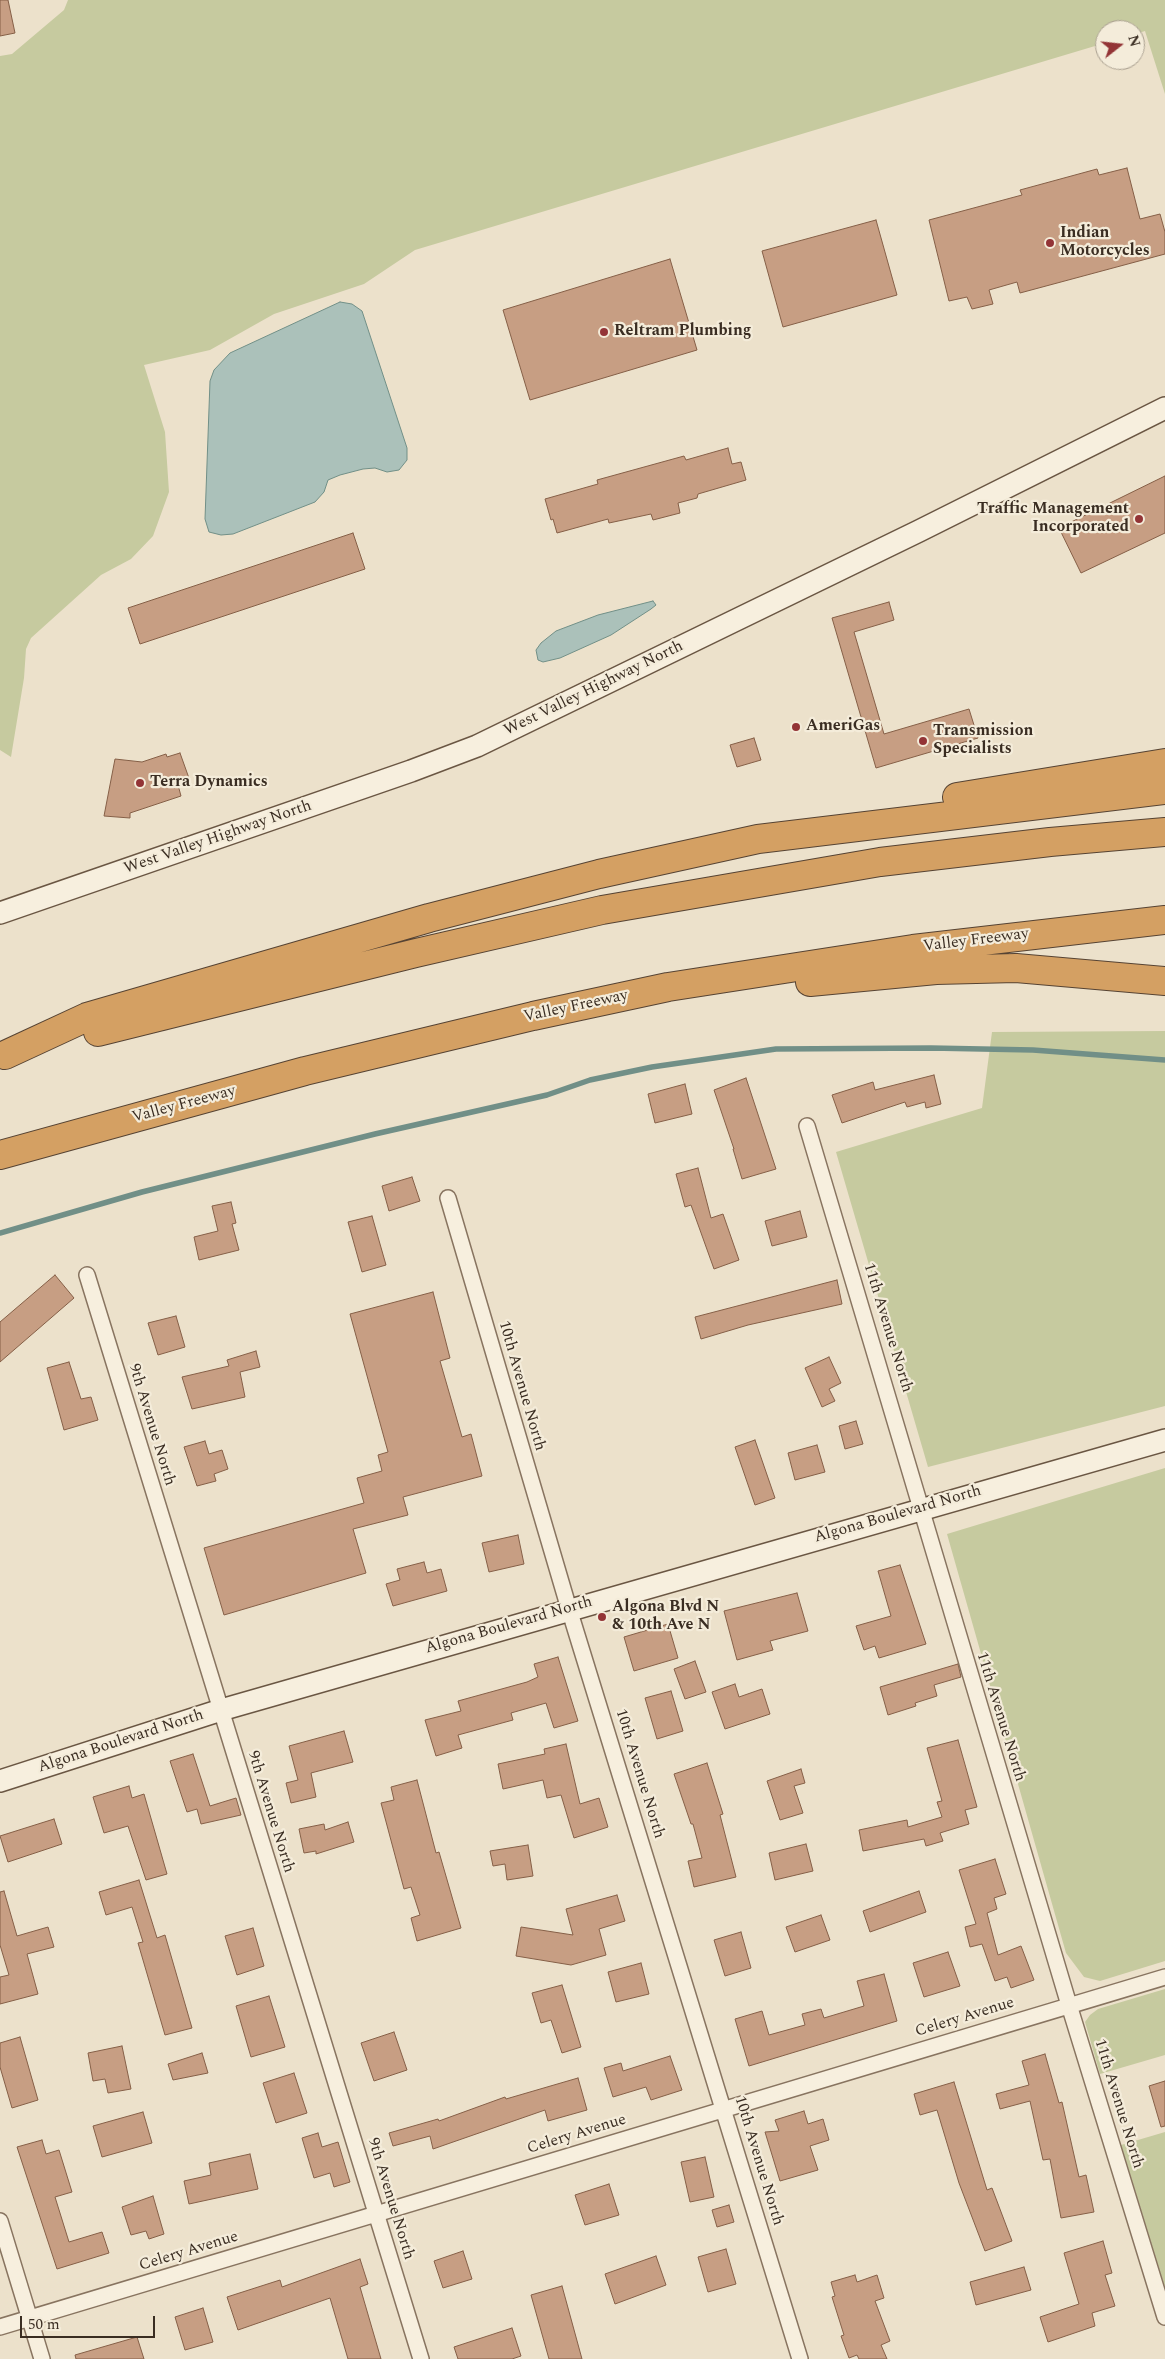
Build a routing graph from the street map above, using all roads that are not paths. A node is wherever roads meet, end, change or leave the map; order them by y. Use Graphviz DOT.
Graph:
graph roads {
  1 [pos="1165,408"];
  2 [pos="1165,763"];
  3 [pos="1165,790"];
  4 [pos="1165,832"];
  5 [pos="758,840"];
  6 [pos="0,913"];
  7 [pos="1165,920"];
  8 [pos="1165,980"];
  9 [pos="533,1016"];
  10 [pos="3,1056"];
  11 [pos="807,1126"];
  12 [pos="0,1155"];
  13 [pos="448,1198"];
  14 [pos="87,1274"];
  15 [pos="1165,1440"];
  16 [pos="920,1509"];
  17 [pos="569,1609"];
  18 [pos="221,1710"];
  19 [pos="0,1781"];
  20 [pos="1165,1977"];
  21 [pos="1069,2005"];
  22 [pos="724,2109"];
  23 [pos="376,2213"];
  24 [pos="0,2221"];
  25 [pos="1165,2316"];
  26 [pos="29,2318"];
  27 [pos="0,2327"];
  28 [pos="42,2359"];
  29 [pos="421,2359"];
  30 [pos="800,2359"];
  1 -- 6 [label="main road, West Valley Highway North"];
  2 -- 5 [label="highway"];
  3 -- 5 [label="highway"];
  4 -- 10 [label="highway"];
  5 -- 10 [label="highway"];
  7 -- 9 [label="highway, Valley Freeway"];
  8 -- 9 [label="highway"];
  9 -- 12 [label="highway, Valley Freeway"];
  11 -- 16 [label="street, 11th Avenue North"];
  13 -- 17 [label="street, 10th Avenue North"];
  14 -- 18 [label="street, 9th Avenue North"];
  15 -- 16 [label="main road, Algona Boulevard North"];
  16 -- 17 [label="main road, Algona Boulevard North"];
  16 -- 21 [label="street, 11th Avenue North"];
  17 -- 18 [label="main road, Algona Boulevard North"];
  17 -- 22 [label="street, 10th Avenue North"];
  18 -- 19 [label="main road, Algona Boulevard North"];
  18 -- 23 [label="street, 9th Avenue North"];
  20 -- 21 [label="street, Celery Avenue"];
  21 -- 22 [label="street, Celery Avenue"];
  21 -- 25 [label="street, 11th Avenue North"];
  22 -- 23 [label="street, Celery Avenue"];
  22 -- 30 [label="street, 10th Avenue North"];
  23 -- 26 [label="street, Celery Avenue"];
  23 -- 29 [label="street, 9th Avenue North"];
  24 -- 26 [label="street"];
  26 -- 27 [label="street, Celery Avenue"];
  26 -- 28 [label="street"];
}
